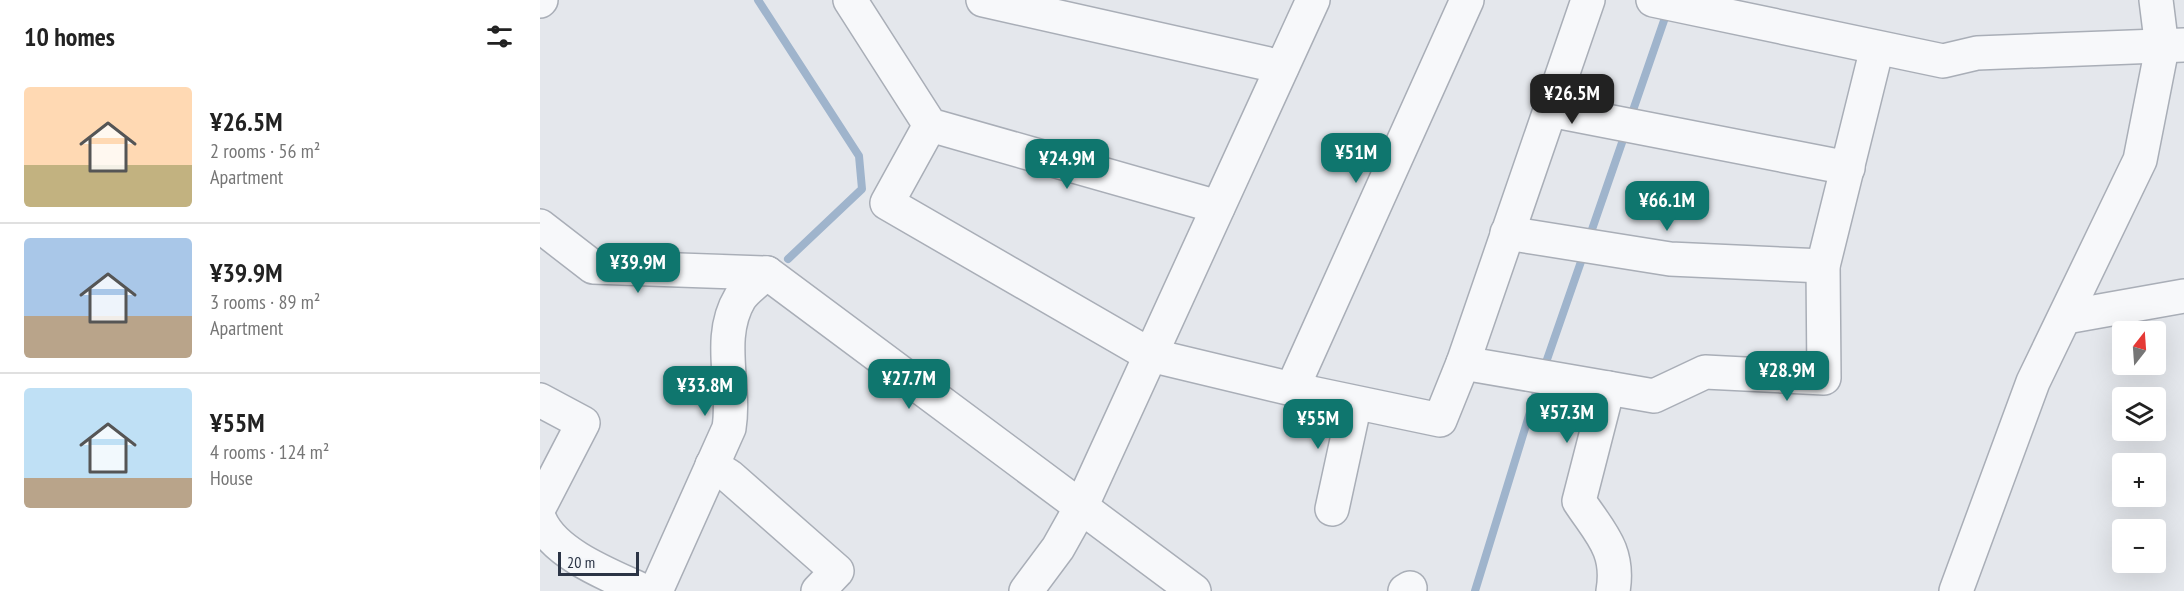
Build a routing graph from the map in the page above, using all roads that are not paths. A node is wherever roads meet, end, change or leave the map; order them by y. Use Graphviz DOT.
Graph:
graph roads {
  1 [pos="850,0"];
  2 [pos="983,0"];
  3 [pos="1313,0"];
  4 [pos="1467,0"];
  5 [pos="1588,0"];
  6 [pos="1653,0"];
  7 [pos="2156,0"];
  8 [pos="2173,46"];
  9 [pos="1877,48"];
  10 [pos="1282,67"];
  11 [pos="1550,110"];
  12 [pos="930,125"];
  13 [pos="1848,168"];
  14 [pos="1218,207"];
  15 [pos="540,226"];
  16 [pos="1508,233"];
  17 [pos="1823,266"];
  18 [pos="768,273"];
  19 [pos="2184,296"];
  20 [pos="2066,316"];
  21 [pos="1150,355"];
  22 [pos="1463,363"];
  23 [pos="1608,388"];
  24 [pos="1292,390"];
  25 [pos="540,400"];
  26 [pos="1354,403"];
  27 [pos="712,465"];
  28 [pos="540,506"];
  29 [pos="1081,507"];
  30 [pos="1332,508"];
  31 [pos="540,520"];
  32 [pos="644,591"];
  33 [pos="656,591"];
  34 [pos="818,591"];
  35 [pos="1026,591"];
  36 [pos="1194,591"];
  37 [pos="1613,591"];
  38 [pos="1956,591"];
  1 -- 12 [label="street"];
  2 -- 10 [label="street"];
  3 -- 10 [label="street"];
  4 -- 24 [label="street"];
  5 -- 11 [label="street"];
  6 -- 9 [label="street"];
  7 -- 8 [label="street"];
  8 -- 9 [label="street"];
  8 -- 20 [label="street"];
  9 -- 13 [label="street"];
  10 -- 14 [label="street"];
  11 -- 13 [label="street"];
  11 -- 16 [label="street"];
  12 -- 14 [label="street"];
  12 -- 21 [label="street"];
  13 -- 17 [label="street"];
  14 -- 21 [label="street"];
  15 -- 18 [label="street"];
  16 -- 17 [label="street"];
  16 -- 22 [label="street"];
  17 -- 23 [label="street"];
  18 -- 27 [label="street"];
  18 -- 29 [label="street"];
  19 -- 20 [label="street"];
  20 -- 38 [label="street"];
  21 -- 24 [label="street"];
  21 -- 29 [label="street"];
  22 -- 23 [label="street"];
  22 -- 26 [label="street"];
  23 -- 37 [label="street"];
  24 -- 26 [label="street"];
  25 -- 28 [label="street"];
  26 -- 30 [label="street"];
  27 -- 33 [label="street"];
  27 -- 34 [label="street"];
  29 -- 35 [label="street"];
  29 -- 36 [label="street"];
  31 -- 32 [label="street"];
}
